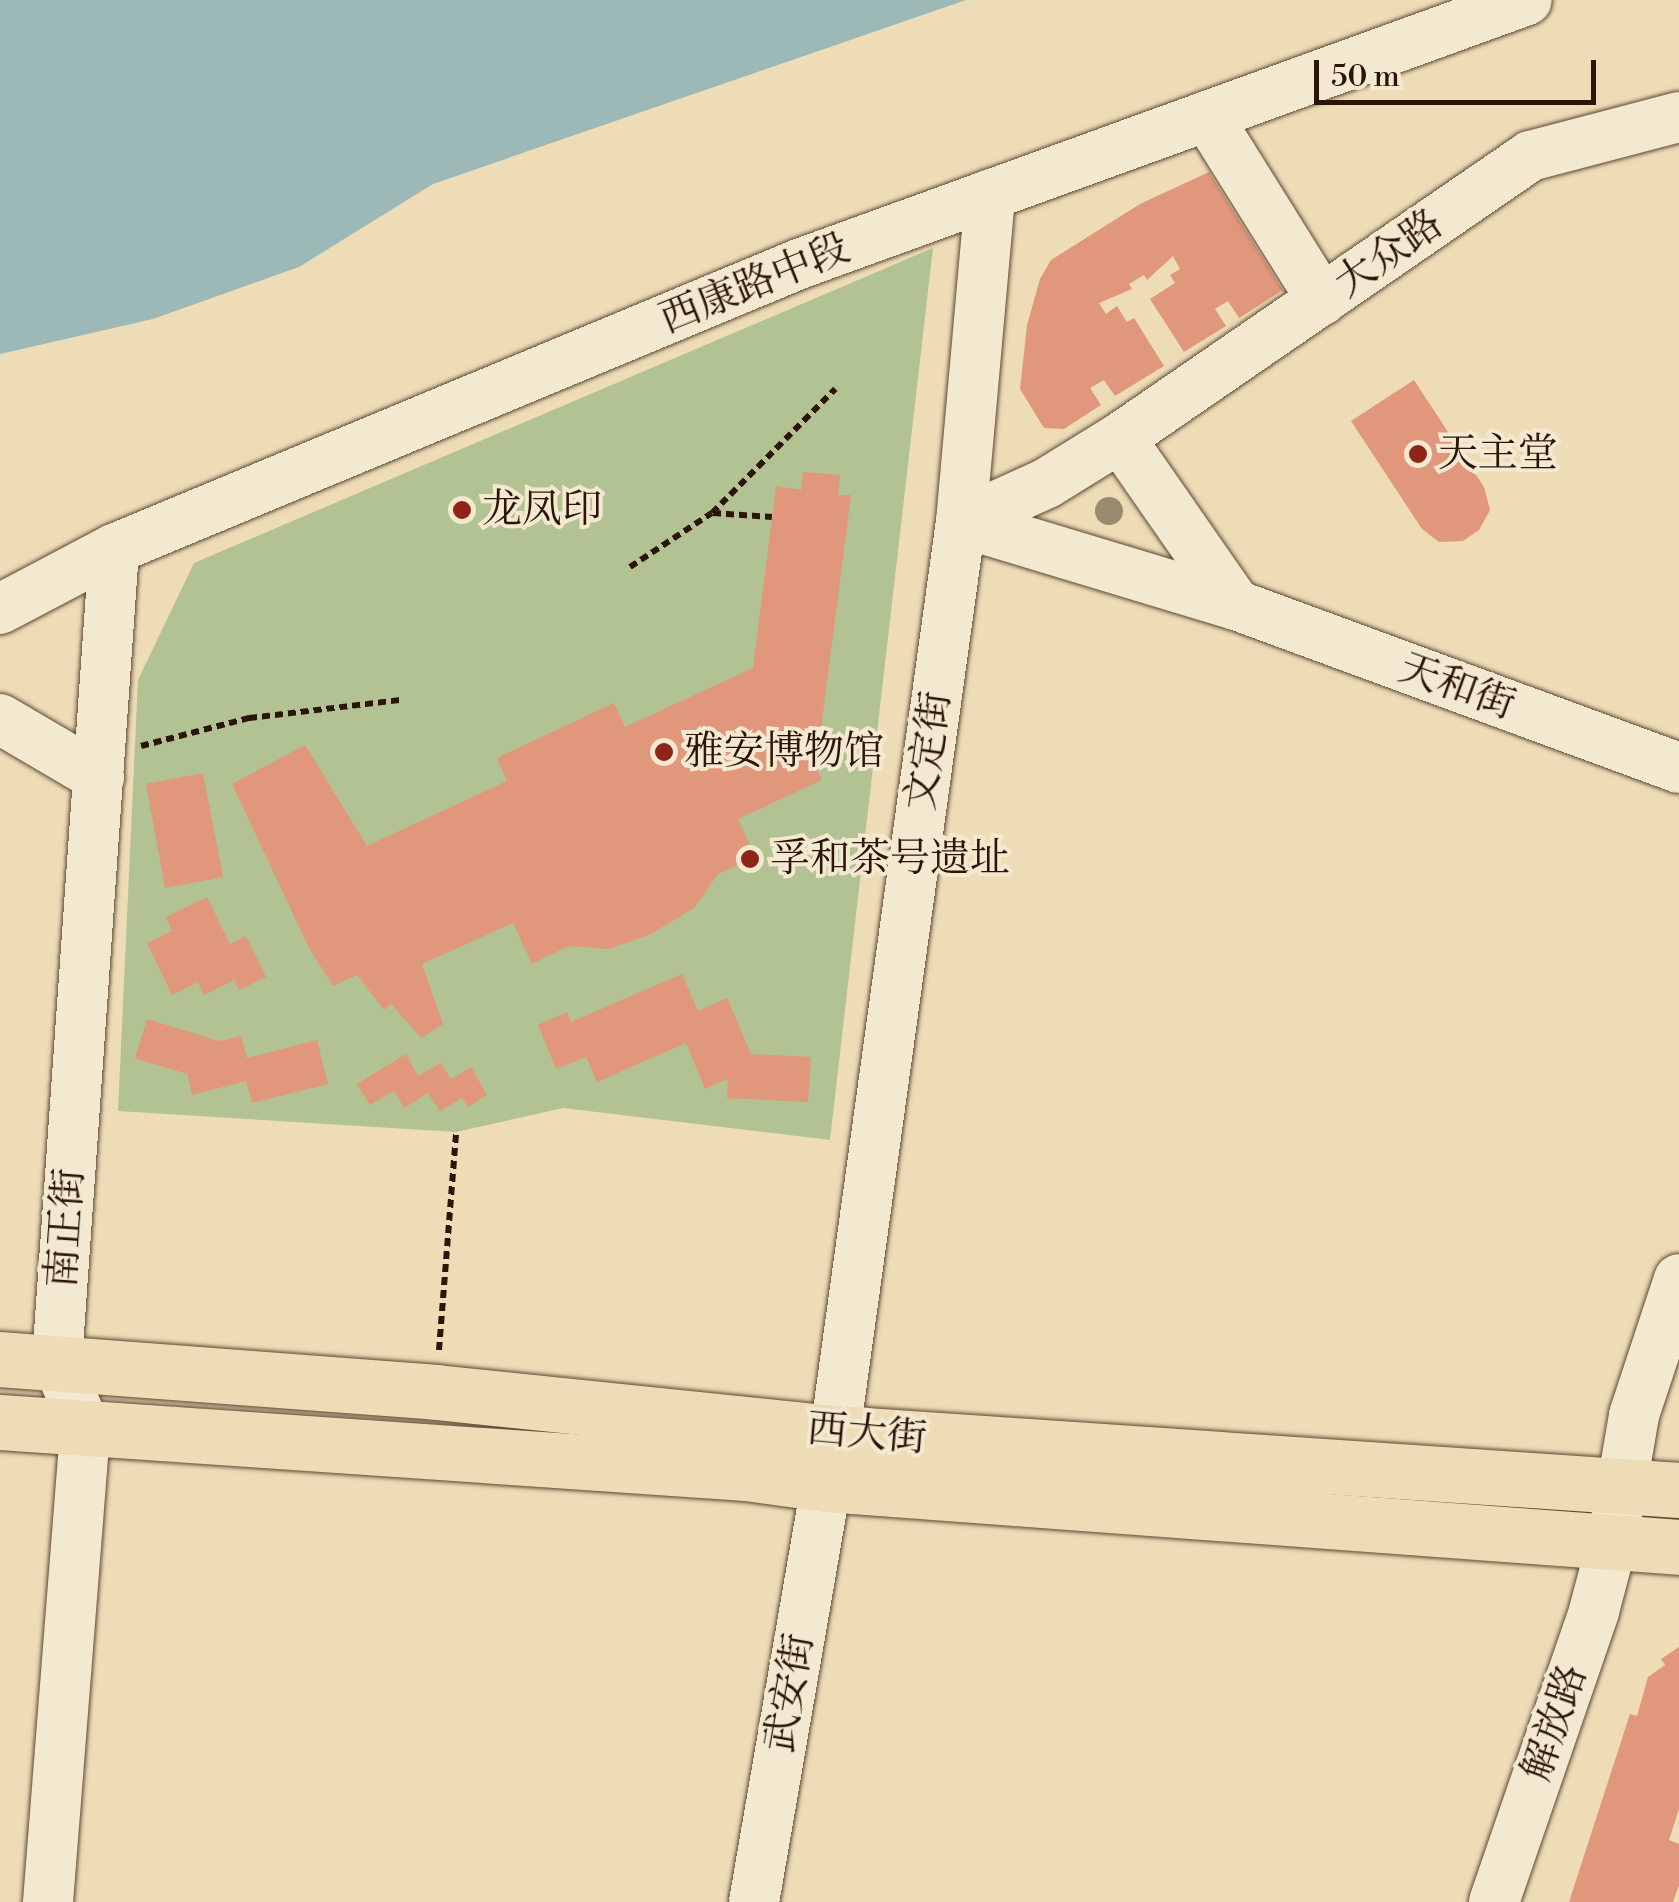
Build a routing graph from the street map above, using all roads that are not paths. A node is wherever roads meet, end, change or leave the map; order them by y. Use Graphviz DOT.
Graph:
graph roads {
  1 [pos="1527,0"];
  2 [pos="1208,116"];
  3 [pos="1679,117"];
  4 [pos="990,194"];
  5 [pos="1322,300"];
  6 [pos="1120,438"];
  7 [pos="961,522"];
  8 [pos="114,549"];
  9 [pos="1236,606"];
  10 [pos="0,610"];
  11 [pos="0,719"];
  12 [pos="117,762"];
  13 [pos="1679,768"];
  14 [pos="1679,1279"];
  15 [pos="0,1359"];
  16 [pos="57,1361"];
  17 [pos="0,1422"];
  18 [pos="86,1428"];
  19 [pos="831,1458"];
  20 [pos="1622,1487"];
  21 [pos="1679,1490"];
  22 [pos="1612,1542"];
  23 [pos="1679,1547"];
  24 [pos="48,1902"];
  25 [pos="754,1902"];
  26 [pos="1494,1902"];
  1 -- 2 [label="street, 西康路中段"];
  2 -- 4 [label="street, 西康路中段"];
  2 -- 5 [label="street"];
  3 -- 5 [label="street, 大众路"];
  4 -- 7 [label="street, 文定街"];
  4 -- 8 [label="street, 西康路中段"];
  5 -- 6 [label="street, 大众路"];
  6 -- 7 [label="street, 大众路"];
  6 -- 9 [label="street"];
  7 -- 9 [label="street, 天和街"];
  7 -- 19 [label="street, 文定街"];
  8 -- 10 [label="street, 西康路中段"];
  8 -- 12 [label="street, 南正街"];
  9 -- 13 [label="street, 天和街"];
  11 -- 12 [label="street"];
  12 -- 16 [label="street, 南正街"];
  14 -- 20 [label="street, 解放路"];
  15 -- 16 [label="main road, 西大街"];
  16 -- 18 [label="street, 南正街"];
  16 -- 19 [label="main road, 西大街"];
  17 -- 18 [label="main road, 西大街"];
  18 -- 19 [label="main road, 西大街"];
  18 -- 24 [label="street, 南正街"];
  19 -- 20 [label="main road, 西大街"];
  19 -- 22 [label="main road, 西大街"];
  19 -- 25 [label="street, 武安街"];
  20 -- 21 [label="main road, 西大街"];
  20 -- 22 [label="street, 解放路"];
  22 -- 23 [label="main road, 西大街"];
  22 -- 26 [label="street, 解放路"];
}
